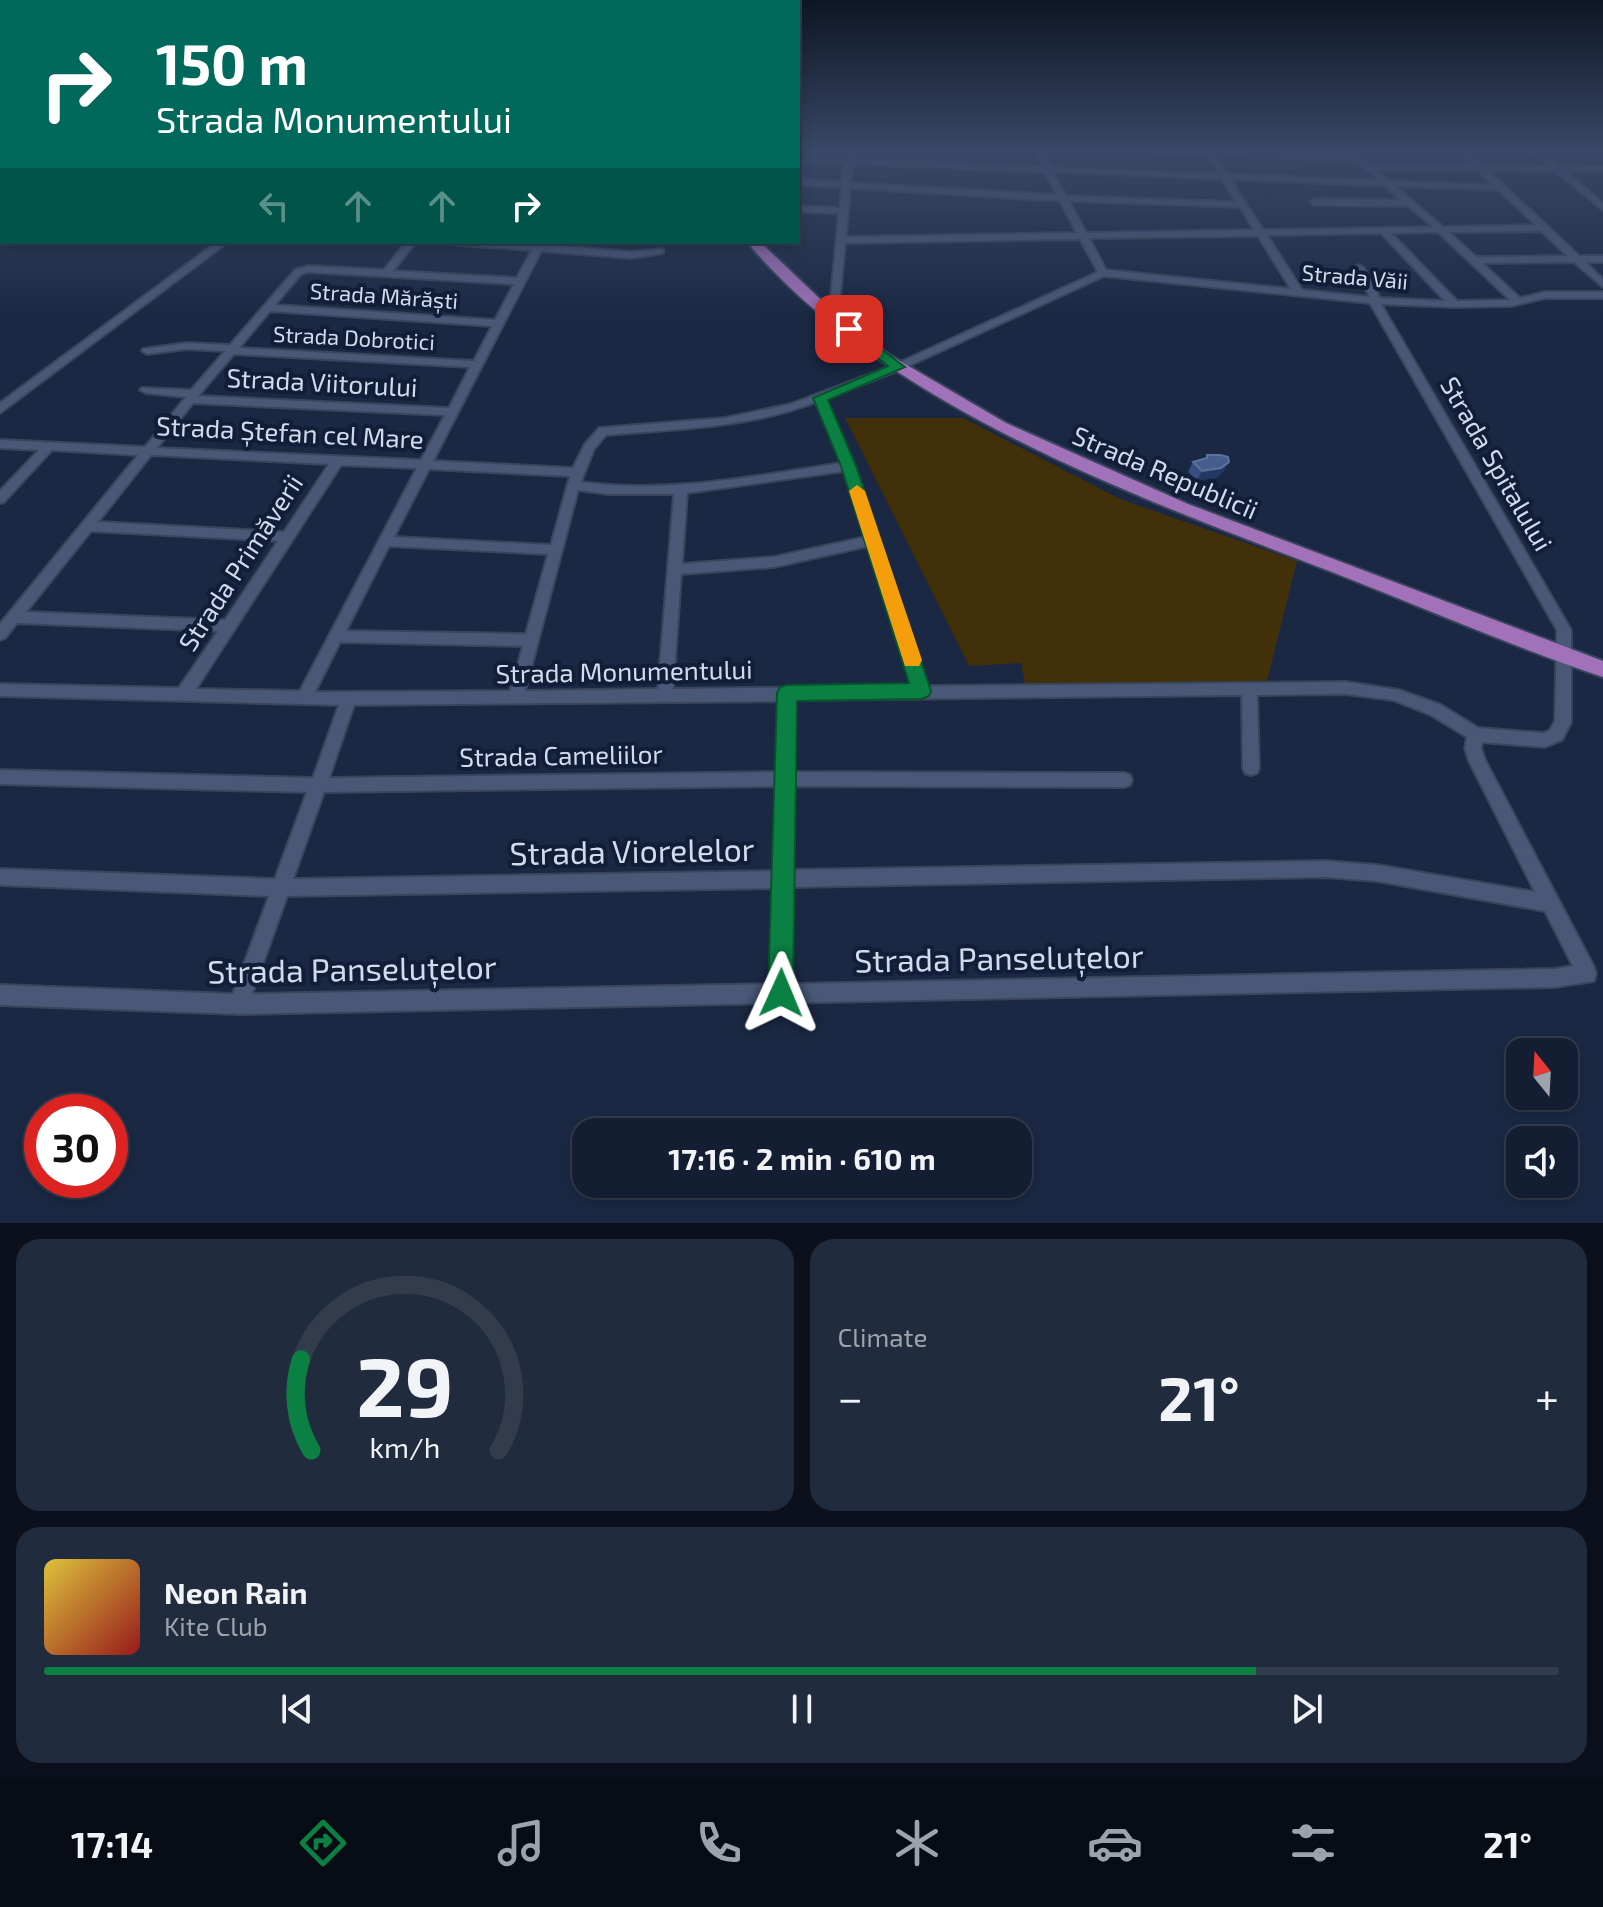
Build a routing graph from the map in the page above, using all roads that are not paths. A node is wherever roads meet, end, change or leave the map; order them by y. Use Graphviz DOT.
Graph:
graph roads {
  1 [pos="844,206"];
  2 [pos="1066,206"];
  3 [pos="1245,206"];
  4 [pos="1414,206"];
  5 [pos="1520,206"];
  6 [pos="800,209"];
  7 [pos="843,211"];
  8 [pos="1543,228"];
  9 [pos="1440,229"];
  10 [pos="1383,230"];
  11 [pos="1260,231"];
  12 [pos="1082,234"];
  13 [pos="841,240"];
  14 [pos="220,244"];
  15 [pos="409,244"];
  16 [pos="489,244"];
  17 [pos="756,244"];
  18 [pos="538,247"];
  19 [pos="598,247"];
  20 [pos="660,251"];
  21 [pos="1576,259"];
  22 [pos="1603,259"];
  23 [pos="1474,260"];
  24 [pos="1359,268"];
  25 [pos="1103,273"];
  26 [pos="386,274"];
  27 [pos="519,281"];
  28 [pos="1603,284"];
  29 [pos="1298,292"];
  30 [pos="1603,295"];
  31 [pos="1376,301"];
  32 [pos="1518,302"];
  33 [pos="1454,304"];
  34 [pos="267,308"];
  35 [pos="833,316"];
  36 [pos="497,323"];
  37 [pos="232,350"];
  38 [pos="147,351"];
  39 [pos="475,364"];
  40 [pos="898,367"];
  41 [pos="146,390"];
  42 [pos="192,396"];
  43 [pos="820,398"];
  44 [pos="0,409"];
  45 [pos="451,412"];
  46 [pos="0,444"];
  47 [pos="49,446"];
  48 [pos="149,450"];
  49 [pos="338,460"];
  50 [pos="425,464"];
  51 [pos="849,466"];
  52 [pos="576,478"];
  53 [pos="681,488"];
  54 [pos="0,499"];
  55 [pos="88,526"];
  56 [pos="288,537"];
  57 [pos="874,540"];
  58 [pos="384,541"];
  59 [pos="557,550"];
  60 [pos="673,570"];
  61 [pos="14,617"];
  62 [pos="229,626"];
  63 [pos="0,634"];
  64 [pos="335,636"];
  65 [pos="531,640"];
  66 [pos="1564,655"];
  67 [pos="1603,669"];
  68 [pos="1249,689"];
  69 [pos="0,690"];
  70 [pos="922,691"];
  71 [pos="787,693"];
  72 [pos="184,694"];
  73 [pos="665,696"];
  74 [pos="516,697"];
  75 [pos="304,698"];
  76 [pos="349,699"];
  77 [pos="1475,734"];
  78 [pos="1251,768"];
  79 [pos="0,777"];
  80 [pos="785,779"];
  81 [pos="1124,780"];
  82 [pos="318,785"];
  83 [pos="0,877"];
  84 [pos="783,879"];
  85 [pos="281,888"];
  86 [pos="1551,903"];
  87 [pos="781,993"];
  88 [pos="0,995"];
  89 [pos="239,1004"];
  1 -- 7 [label="street"];
  2 -- 12 [label="street"];
  3 -- 11 [label="street"];
  4 -- 9 [label="street"];
  5 -- 8 [label="street"];
  6 -- 7 [label="street"];
  7 -- 13 [label="street"];
  8 -- 9 [label="street"];
  8 -- 21 [label="street"];
  9 -- 10 [label="street"];
  9 -- 23 [label="street"];
  10 -- 11 [label="street"];
  10 -- 33 [label="street"];
  11 -- 12 [label="street"];
  11 -- 29 [label="street"];
  12 -- 13 [label="street"];
  12 -- 25 [label="street"];
  13 -- 35 [label="street"];
  14 -- 44 [label="street"];
  15 -- 26 [label="street"];
  16 -- 18 [label="street"];
  17 -- 35 [label="main road, Strada Republicii"];
  18 -- 19 [label="street"];
  18 -- 27 [label="street"];
  19 -- 20 [label="street"];
  21 -- 22 [label="street"];
  21 -- 23 [label="street"];
  21 -- 28 [label="street"];
  23 -- 32 [label="street"];
  24 -- 31 [label="street, Strada Spitalului"];
  25 -- 29 [label="street, Strada Văii"];
  25 -- 40 [label="street"];
  26 -- 27 [label="street"];
  26 -- 34 [label="street"];
  27 -- 36 [label="street"];
  29 -- 31 [label="street, Strada Văii"];
  30 -- 32 [label="street, Strada Văii"];
  31 -- 33 [label="street, Strada Văii"];
  31 -- 66 [label="street, Strada Spitalului"];
  32 -- 33 [label="street, Strada Văii"];
  34 -- 36 [label="street, Strada Mărăști"];
  34 -- 37 [label="street"];
  35 -- 40 [label="main road, Strada Republicii"];
  36 -- 39 [label="street"];
  37 -- 38 [label="street, Strada Dobrotici"];
  37 -- 39 [label="street, Strada Dobrotici"];
  37 -- 42 [label="street"];
  39 -- 45 [label="street"];
  40 -- 43 [label="street"];
  40 -- 66 [label="main road, Strada Republicii"];
  41 -- 42 [label="street, Strada Viitorului"];
  42 -- 45 [label="street, Strada Viitorului"];
  42 -- 48 [label="street"];
  43 -- 51 [label="street"];
  43 -- 52 [label="street"];
  45 -- 50 [label="street"];
  46 -- 47 [label="street, Strada Ștefan cel Mare"];
  47 -- 48 [label="street, Strada Ștefan cel Mare"];
  47 -- 54 [label="street"];
  48 -- 49 [label="street, Strada Ștefan cel Mare"];
  48 -- 55 [label="street"];
  49 -- 50 [label="street, Strada Ștefan cel Mare"];
  49 -- 56 [label="street, Strada Primăverii"];
  50 -- 52 [label="street, Strada Ștefan cel Mare"];
  50 -- 58 [label="street"];
  51 -- 53 [label="street, Strada Ștefan cel Mare"];
  51 -- 57 [label="street"];
  52 -- 53 [label="street, Strada Ștefan cel Mare"];
  52 -- 59 [label="street"];
  53 -- 60 [label="street"];
  55 -- 56 [label="street"];
  55 -- 61 [label="street"];
  56 -- 62 [label="street, Strada Primăverii"];
  57 -- 60 [label="street"];
  57 -- 70 [label="street"];
  58 -- 59 [label="street"];
  58 -- 64 [label="street"];
  59 -- 65 [label="street"];
  60 -- 73 [label="street"];
  61 -- 62 [label="street"];
  61 -- 63 [label="street"];
  62 -- 72 [label="street, Strada Primăverii"];
  64 -- 65 [label="street"];
  64 -- 75 [label="street"];
  65 -- 74 [label="street"];
  66 -- 67 [label="main road, Strada Republicii"];
  66 -- 77 [label="street, Strada Spitalului"];
  68 -- 70 [label="street, Strada Monumentului"];
  68 -- 77 [label="street, Strada Monumentului"];
  68 -- 78 [label="street"];
  69 -- 72 [label="street, Strada Monumentului"];
  70 -- 71 [label="street, Strada Monumentului"];
  71 -- 73 [label="street, Strada Monumentului"];
  71 -- 80 [label="street"];
  72 -- 75 [label="street, Strada Monumentului"];
  73 -- 74 [label="street, Strada Monumentului"];
  74 -- 76 [label="street, Strada Monumentului"];
  75 -- 76 [label="street, Strada Monumentului"];
  76 -- 82 [label="street"];
  77 -- 86 [label="street, Strada Panseluțelor"];
  79 -- 82 [label="street, Strada Cameliilor"];
  80 -- 81 [label="street, Strada Cameliilor"];
  80 -- 82 [label="street, Strada Cameliilor"];
  80 -- 84 [label="street"];
  82 -- 85 [label="street"];
  83 -- 85 [label="street, Strada Viorelelor"];
  84 -- 85 [label="street, Strada Viorelelor"];
  84 -- 86 [label="street, Strada Viorelelor"];
  84 -- 87 [label="street"];
  85 -- 89 [label="street"];
  86 -- 87 [label="street, Strada Panseluțelor"];
  87 -- 89 [label="street, Strada Panseluțelor"];
  88 -- 89 [label="street, Strada Panseluțelor"];
}
